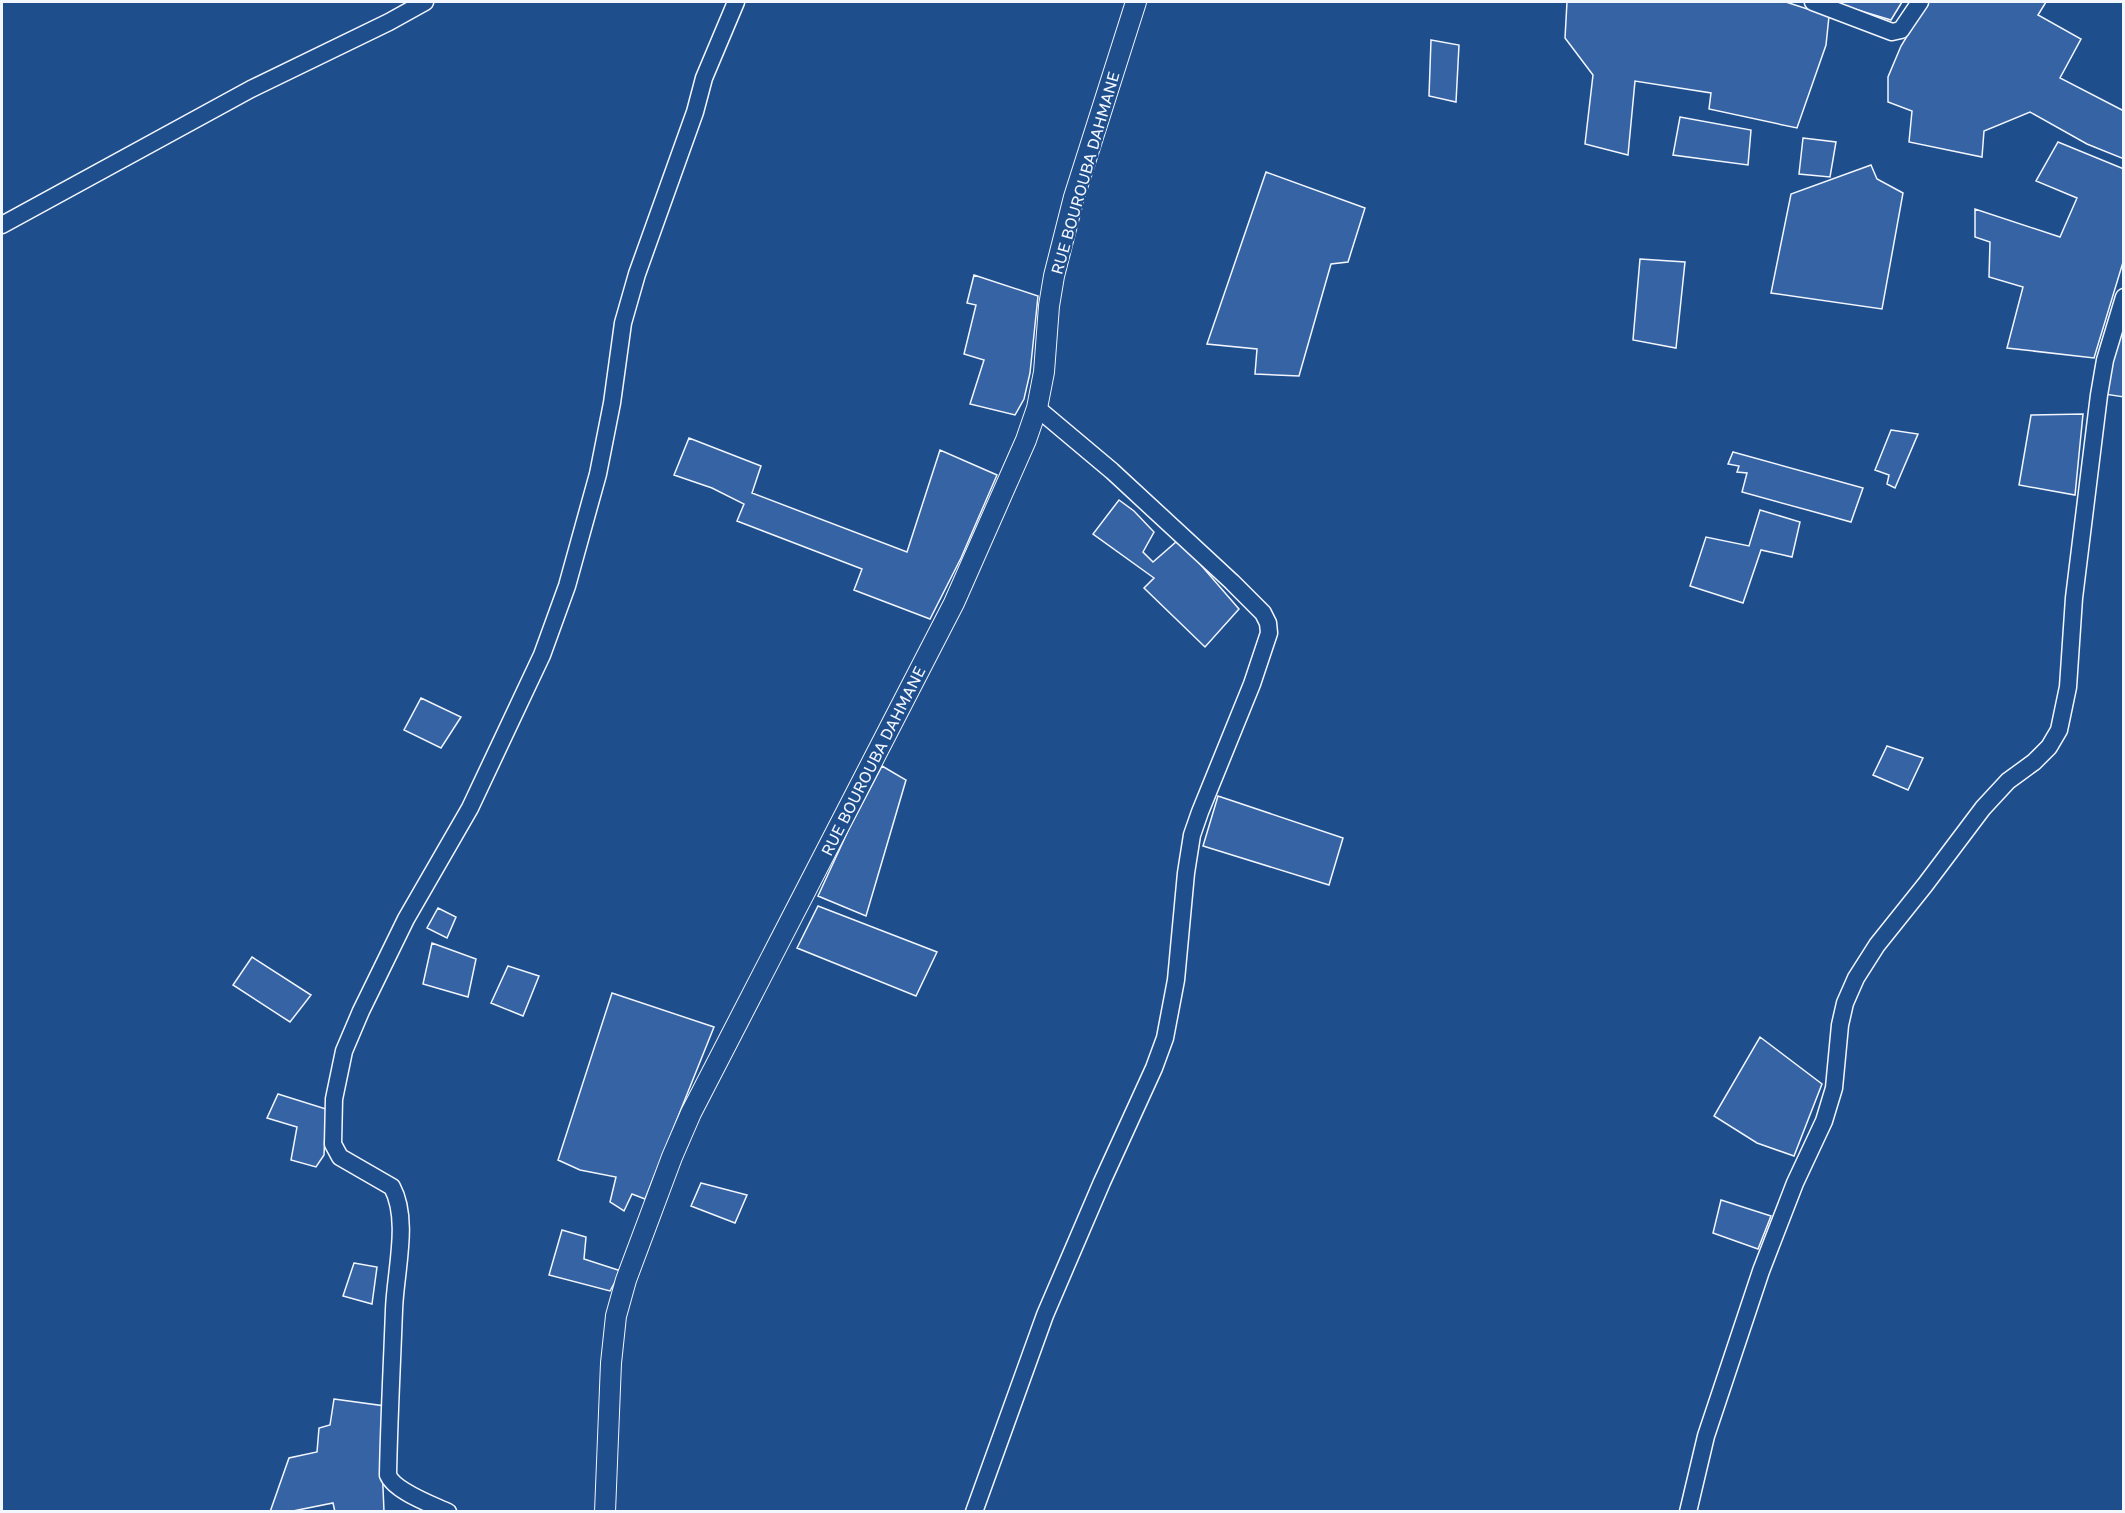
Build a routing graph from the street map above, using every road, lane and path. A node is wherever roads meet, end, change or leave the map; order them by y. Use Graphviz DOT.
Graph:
graph roads {
  1 [pos="425,2"];
  2 [pos="736,2"];
  3 [pos="1136,2"];
  4 [pos="1813,2"];
  5 [pos="1920,2"];
  6 [pos="2,225"];
  7 [pos="2124,297"];
  8 [pos="1037,408"];
  9 [pos="448,1512"];
  10 [pos="605,1512"];
  11 [pos="974,1512"];
  12 [pos="1688,1512"];
  1 -- 6 [label="street"];
  2 -- 9 [label="street"];
  3 -- 8 [label="street, RUE BOUROUBA DAHMANE"];
  4 -- 5 [label="street"];
  7 -- 12 [label="street"];
  8 -- 10 [label="street, RUE BOUROUBA DAHMANE"];
  8 -- 11 [label="street"];
}
